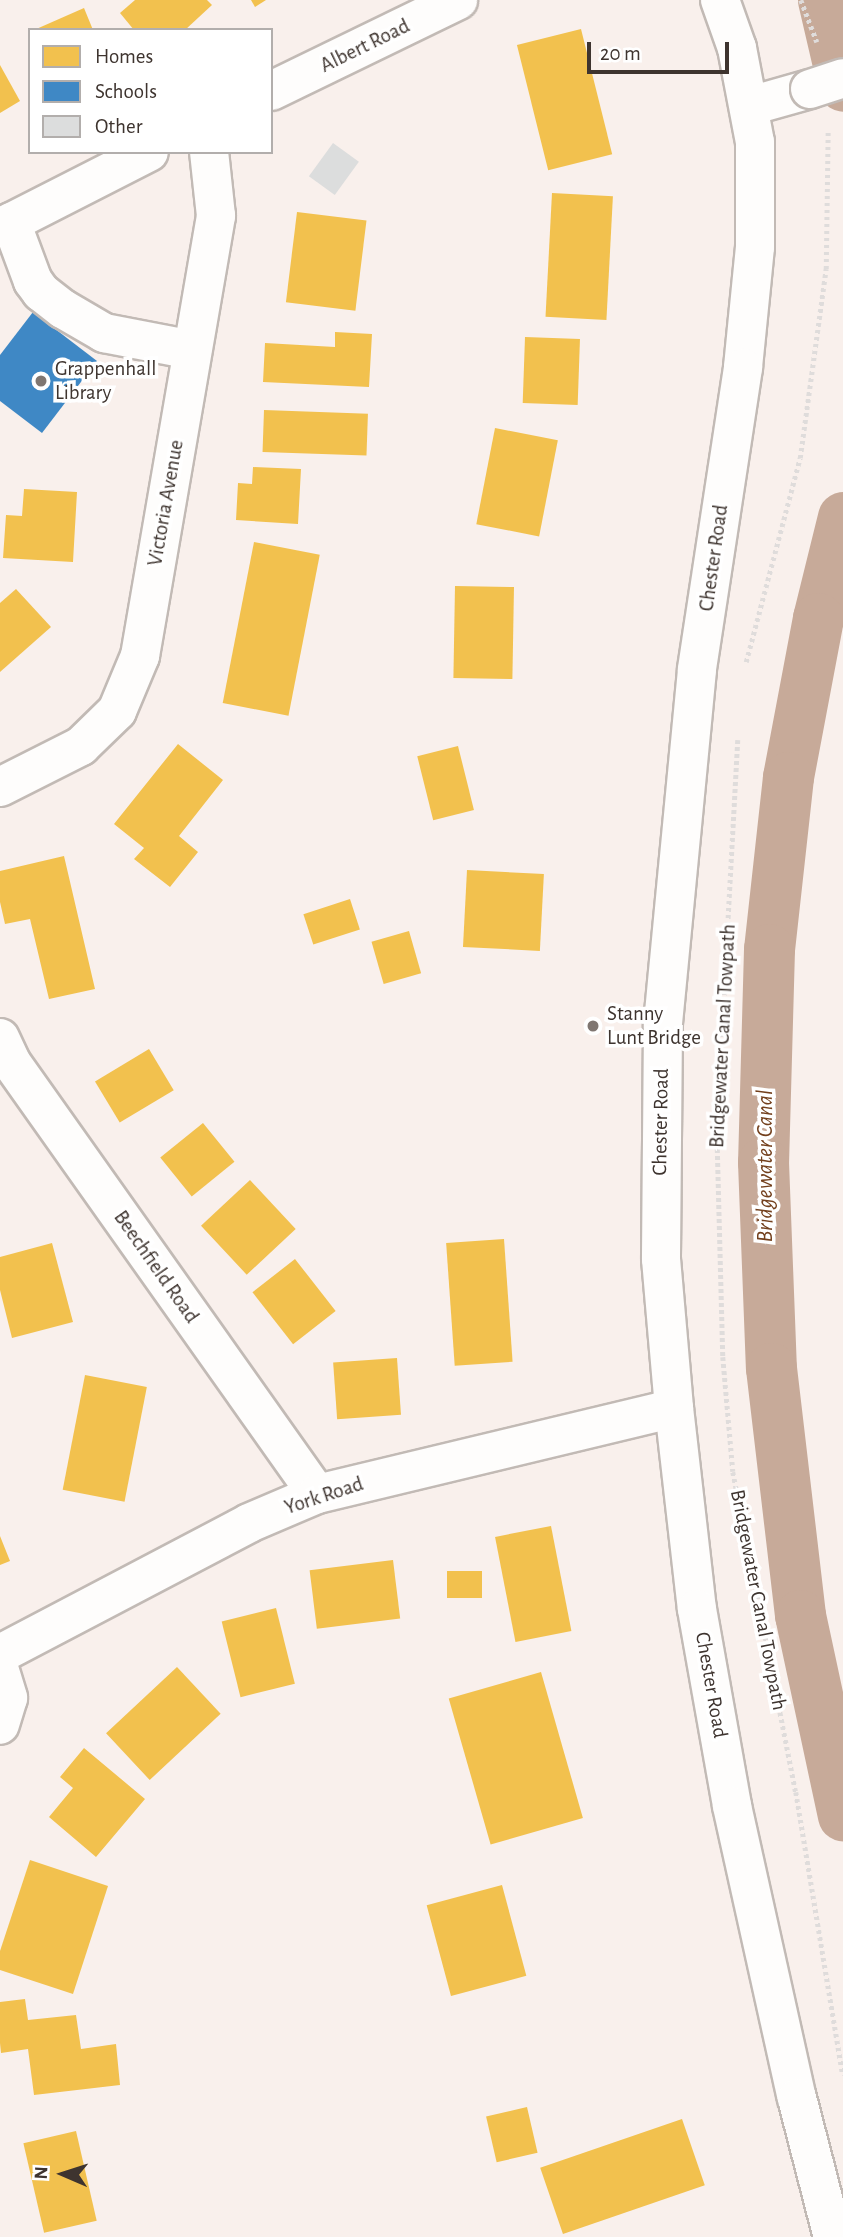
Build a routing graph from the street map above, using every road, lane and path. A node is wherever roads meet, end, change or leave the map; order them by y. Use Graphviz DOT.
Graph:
graph roads {
  1 [pos="458,0"];
  2 [pos="720,0"];
  3 [pos="801,0"];
  4 [pos="824,73"];
  5 [pos="273,90"];
  6 [pos="750,106"];
  7 [pos="828,127"];
  8 [pos="145,154"];
  9 [pos="209,154"];
  10 [pos="6,225"];
  11 [pos="192,350"];
  12 [pos="745,668"];
  13 [pos="738,737"];
  14 [pos="0,787"];
  15 [pos="0,1038"];
  16 [pos="674,1408"];
  17 [pos="317,1494"];
  18 [pos="0,1654"];
  19 [pos="0,1671"];
  20 [pos="0,1725"];
  21 [pos="843,2076"];
  22 [pos="833,2237"];
  1 -- 5 [label="street, Albert Road"];
  2 -- 6 [label="street, Chester Road"];
  3 -- 4 [label="path"];
  4 -- 6 [label="street"];
  6 -- 16 [label="street, Chester Road"];
  7 -- 12 [label="path"];
  8 -- 10 [label="street"];
  9 -- 11 [label="street, Victoria Avenue"];
  10 -- 11 [label="street"];
  11 -- 14 [label="street, Victoria Avenue"];
  13 -- 21 [label="path, Bridgewater Canal Towpath"];
  15 -- 17 [label="street, Beechfield Road"];
  16 -- 17 [label="street, York Road"];
  16 -- 22 [label="street, Chester Road"];
  17 -- 18 [label="street, York Road"];
  19 -- 20 [label="street"];
}
